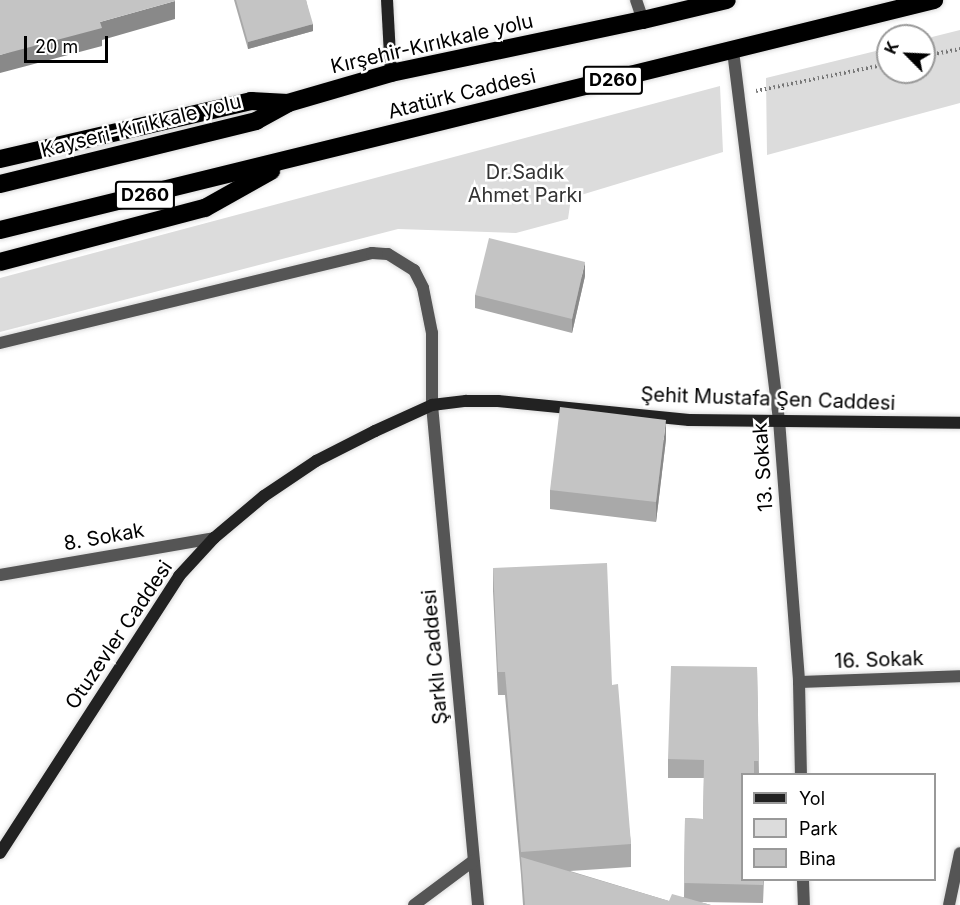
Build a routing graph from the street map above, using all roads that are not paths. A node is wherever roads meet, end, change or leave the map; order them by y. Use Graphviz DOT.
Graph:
graph roads {
  1 [pos="387,0"];
  2 [pos="636,0"];
  3 [pos="727,0"];
  4 [pos="934,0"];
  5 [pos="643,20"];
  6 [pos="733,51"];
  7 [pos="391,73"];
  8 [pos="288,103"];
  9 [pos="0,159"];
  10 [pos="291,160"];
  11 [pos="0,184"];
  12 [pos="0,230"];
  13 [pos="0,262"];
  14 [pos="0,343"];
  15 [pos="432,405"];
  16 [pos="779,420"];
  17 [pos="960,423"];
  18 [pos="214,538"];
  19 [pos="0,574"];
  20 [pos="960,676"];
  21 [pos="799,682"];
  22 [pos="801,773"];
  23 [pos="0,853"];
  24 [pos="960,853"];
  25 [pos="474,861"];
  26 [pos="803,881"];
  27 [pos="414,905"];
  28 [pos="478,905"];
  29 [pos="804,905"];
  30 [pos="949,905"];
  1 -- 7 [label="street"];
  2 -- 5 [label="street"];
  3 -- 5 [label="highway, Kırşehir-Kırıkkale yolu / D260"];
  4 -- 6 [label="highway, Atatürk Caddesi / D260"];
  5 -- 7 [label="highway, Kırşehir-Kırıkkale yolu / D260"];
  6 -- 10 [label="highway, Atatürk Caddesi / D260"];
  6 -- 16 [label="street, 13. Sokak"];
  7 -- 8 [label="highway, Kırşehir-Kırıkkale yolu / D260"];
  8 -- 9 [label="highway"];
  8 -- 11 [label="highway, Kayseri-Kırıkkale yolu / D260"];
  10 -- 12 [label="highway, Atatürk Caddesi / D260"];
  10 -- 13 [label="highway"];
  14 -- 15 [label="street, Şarklı Caddesi"];
  15 -- 16 [label="street, Şehit Mustafa Şen Caddesi"];
  15 -- 18 [label="street, Otuzevler Caddesi"];
  15 -- 25 [label="street, Şarklı Caddesi"];
  16 -- 17 [label="street, Şehit Mustafa Şen Caddesi"];
  16 -- 21 [label="street, 13. Sokak"];
  18 -- 19 [label="street, 8. Sokak"];
  18 -- 23 [label="street, Otuzevler Caddesi"];
  20 -- 21 [label="street, 16. Sokak"];
  21 -- 22 [label="street, 13. Sokak"];
  24 -- 30 [label="street"];
  25 -- 27 [label="street"];
  25 -- 28 [label="street, Şarklı Caddesi"];
  26 -- 29 [label="street"];
}
